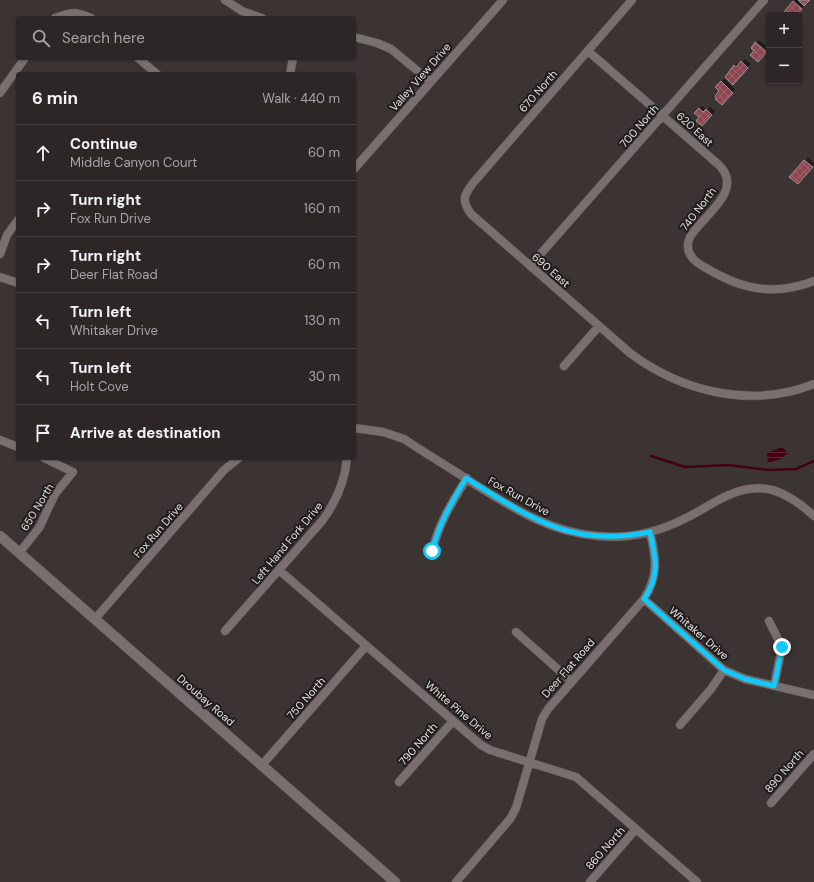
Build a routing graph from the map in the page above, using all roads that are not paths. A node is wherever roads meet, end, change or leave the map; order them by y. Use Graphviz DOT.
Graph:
graph roads {
  1 [pos="225,0"];
  2 [pos="503,0"];
  3 [pos="632,0"];
  4 [pos="764,0"];
  5 [pos="60,16"];
  6 [pos="84,16"];
  7 [pos="256,16"];
  8 [pos="356,38"];
  9 [pos="588,51"];
  10 [pos="24,60"];
  11 [pos="140,60"];
  12 [pos="293,60"];
  13 [pos="151,72"];
  14 [pos="290,72"];
  15 [pos="431,82"];
  16 [pos="0,93"];
  17 [pos="663,115"];
  18 [pos="356,164"];
  19 [pos="728,181"];
  20 [pos="464,199"];
  21 [pos="16,223"];
  22 [pos="0,254"];
  23 [pos="530,266"];
  24 [pos="0,277"];
  25 [pos="814,281"];
  26 [pos="16,282"];
  27 [pos="599,326"];
  28 [pos="564,366"];
  29 [pos="814,384"];
  30 [pos="356,428"];
  31 [pos="0,440"];
  32 [pos="16,446"];
  33 [pos="48,460"];
  34 [pos="236,460"];
  35 [pos="347,460"];
  36 [pos="466,478"];
  37 [pos="814,516"];
  38 [pos="650,532"];
  39 [pos="0,536"];
  40 [pos="432,551"];
  41 [pos="19,553"];
  42 [pos="279,570"];
  43 [pos="644,599"];
  44 [pos="95,619"];
  45 [pos="770,621"];
  46 [pos="225,631"];
  47 [pos="516,632"];
  48 [pos="366,646"];
  49 [pos="724,670"];
  50 [pos="571,681"];
  51 [pos="774,686"];
  52 [pos="814,695"];
  53 [pos="453,721"];
  54 [pos="680,725"];
  55 [pos="814,754"];
  56 [pos="529,762"];
  57 [pos="262,765"];
  58 [pos="399,782"];
  59 [pos="770,803"];
  60 [pos="636,829"];
  61 [pos="395,882"];
  62 [pos="456,882"];
  63 [pos="590,882"];
  64 [pos="697,882"];
  1 -- 7 [label="street"];
  2 -- 15 [label="street, Valley View Drive"];
  3 -- 9 [label="street, 670 North"];
  4 -- 17 [label="street, 700 North"];
  5 -- 6 [label="street"];
  8 -- 15 [label="street"];
  9 -- 17 [label="street, 620 East"];
  9 -- 20 [label="street, 670 North"];
  10 -- 16 [label="street"];
  11 -- 13 [label="street"];
  12 -- 14 [label="street"];
  15 -- 18 [label="street, Valley View Drive"];
  17 -- 19 [label="street, 620 East"];
  17 -- 23 [label="street, 700 North"];
  19 -- 25 [label="street, 740 North"];
  20 -- 23 [label="street, 690 East"];
  21 -- 22 [label="street"];
  23 -- 27 [label="street, 690 East"];
  24 -- 26 [label="street"];
  27 -- 28 [label="street"];
  27 -- 29 [label="street, 690 East"];
  30 -- 36 [label="street, Fox Run Drive"];
  31 -- 32 [label="street"];
  33 -- 41 [label="street, 650 North"];
  34 -- 44 [label="street, Fox Run Drive"];
  35 -- 42 [label="street, Left Hand Fork Drive"];
  36 -- 38 [label="street, Fox Run Drive"];
  36 -- 40 [label="street"];
  37 -- 38 [label="street, Fox Run Drive"];
  38 -- 43 [label="street, Deer Flat Road"];
  39 -- 41 [label="street, Droubay Road"];
  41 -- 44 [label="street, Droubay Road"];
  42 -- 46 [label="street, Left Hand Fork Drive"];
  42 -- 48 [label="street, White Pine Drive"];
  43 -- 49 [label="street, Whitaker Drive"];
  43 -- 50 [label="street, Deer Flat Road"];
  44 -- 57 [label="street, Droubay Road"];
  45 -- 51 [label="street"];
  47 -- 50 [label="street"];
  48 -- 53 [label="street, White Pine Drive"];
  48 -- 57 [label="street, 750 North"];
  49 -- 51 [label="street, Whitaker Drive"];
  49 -- 54 [label="street"];
  50 -- 56 [label="street, Deer Flat Road"];
  51 -- 52 [label="street, Whitaker Drive"];
  53 -- 56 [label="street, White Pine Drive"];
  53 -- 58 [label="street, 790 North"];
  55 -- 59 [label="street, 890 North"];
  56 -- 60 [label="street, White Pine Drive"];
  56 -- 62 [label="street, Deer Flat Road"];
  57 -- 61 [label="street, Droubay Road"];
  60 -- 63 [label="street, 860 North"];
  60 -- 64 [label="street, White Pine Drive"];
}
